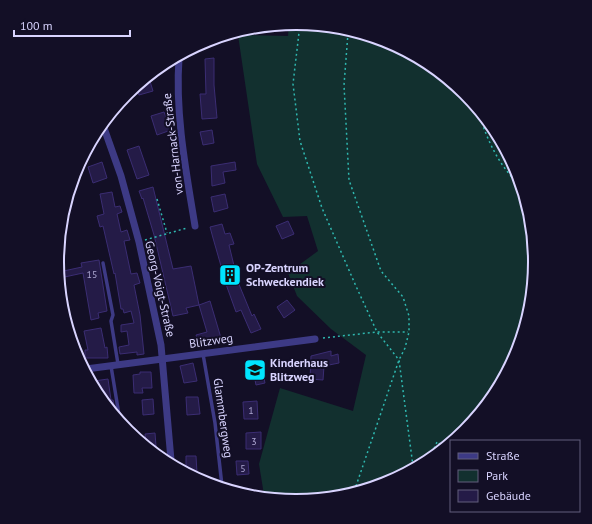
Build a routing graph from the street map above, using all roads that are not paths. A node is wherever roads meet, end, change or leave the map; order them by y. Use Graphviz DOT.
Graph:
graph roads {
  1 [pos="179,62"];
  2 [pos="105,131"];
  3 [pos="195,226"];
  4 [pos="103,263"];
  5 [pos="315,339"];
  6 [pos="203,353"];
  7 [pos="162,359"];
  8 [pos="114,365"];
  9 [pos="90,369"];
  10 [pos="119,411"];
  11 [pos="171,457"];
  12 [pos="222,482"];
  1 -- 3 [label="street, von-Harnack-Straße"];
  2 -- 7 [label="street, Georg-Voigt-Straße"];
  4 -- 8 [label="lane"];
  5 -- 6 [label="street, Blitzweg"];
  6 -- 7 [label="street, Blitzweg"];
  6 -- 12 [label="lane, Glammbergweg"];
  7 -- 8 [label="street, Blitzweg"];
  7 -- 11 [label="street, Georg-Voigt-Straße"];
  8 -- 9 [label="street, Blitzweg"];
  8 -- 10 [label="lane"];
}
